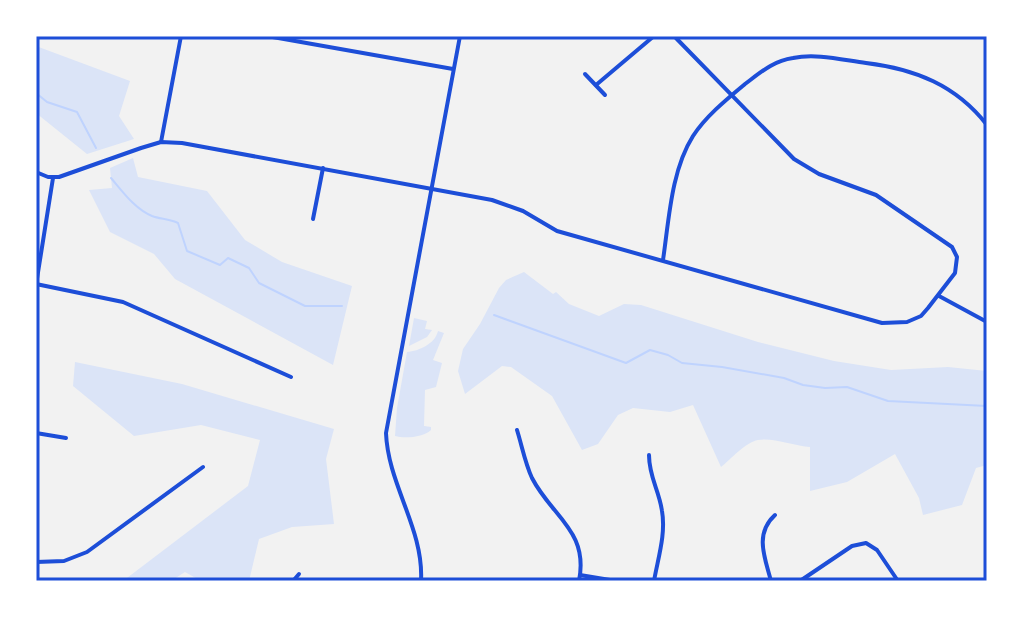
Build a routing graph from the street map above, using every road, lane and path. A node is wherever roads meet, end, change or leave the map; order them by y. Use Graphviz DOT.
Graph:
graph roads {
  1 [pos="181,36"];
  2 [pos="267,36"];
  3 [pos="460,36"];
  4 [pos="654,36"];
  5 [pos="674,36"];
  6 [pos="453,69"];
  7 [pos="585,74"];
  8 [pos="596,85"];
  9 [pos="605,95"];
  10 [pos="730,96"];
  11 [pos="987,125"];
  12 [pos="161,142"];
  13 [pos="323,168"];
  14 [pos="36,172"];
  15 [pos="53,178"];
  16 [pos="431,189"];
  17 [pos="313,219"];
  18 [pos="663,260"];
  19 [pos="36,284"];
  20 [pos="939,296"];
  21 [pos="987,322"];
  22 [pos="291,377"];
  23 [pos="517,430"];
  24 [pos="36,433"];
  25 [pos="66,438"];
  26 [pos="649,455"];
  27 [pos="203,467"];
  28 [pos="775,515"];
  29 [pos="36,562"];
  30 [pos="299,574"];
  31 [pos="580,578"];
  32 [pos="293,581"];
  33 [pos="421,581"];
  34 [pos="616,581"];
  35 [pos="654,581"];
  36 [pos="771,581"];
  37 [pos="800,581"];
  38 [pos="898,581"];
  1 -- 12 [label="street"];
  2 -- 6 [label="street"];
  3 -- 6 [label="street"];
  4 -- 8 [label="street"];
  5 -- 10 [label="street"];
  6 -- 16 [label="street"];
  7 -- 8 [label="street"];
  8 -- 9 [label="street"];
  10 -- 11 [label="street"];
  10 -- 18 [label="street"];
  10 -- 20 [label="street"];
  12 -- 13 [label="street"];
  12 -- 15 [label="street"];
  13 -- 16 [label="street"];
  13 -- 17 [label="street"];
  14 -- 15 [label="street"];
  15 -- 19 [label="street"];
  16 -- 18 [label="street"];
  16 -- 33 [label="street"];
  18 -- 20 [label="street"];
  19 -- 22 [label="street"];
  20 -- 21 [label="street"];
  23 -- 31 [label="street"];
  24 -- 25 [label="street"];
  26 -- 35 [label="street"];
  27 -- 29 [label="street"];
  28 -- 36 [label="street"];
  30 -- 32 [label="street"];
  31 -- 34 [label="street"];
  37 -- 38 [label="street"];
}
